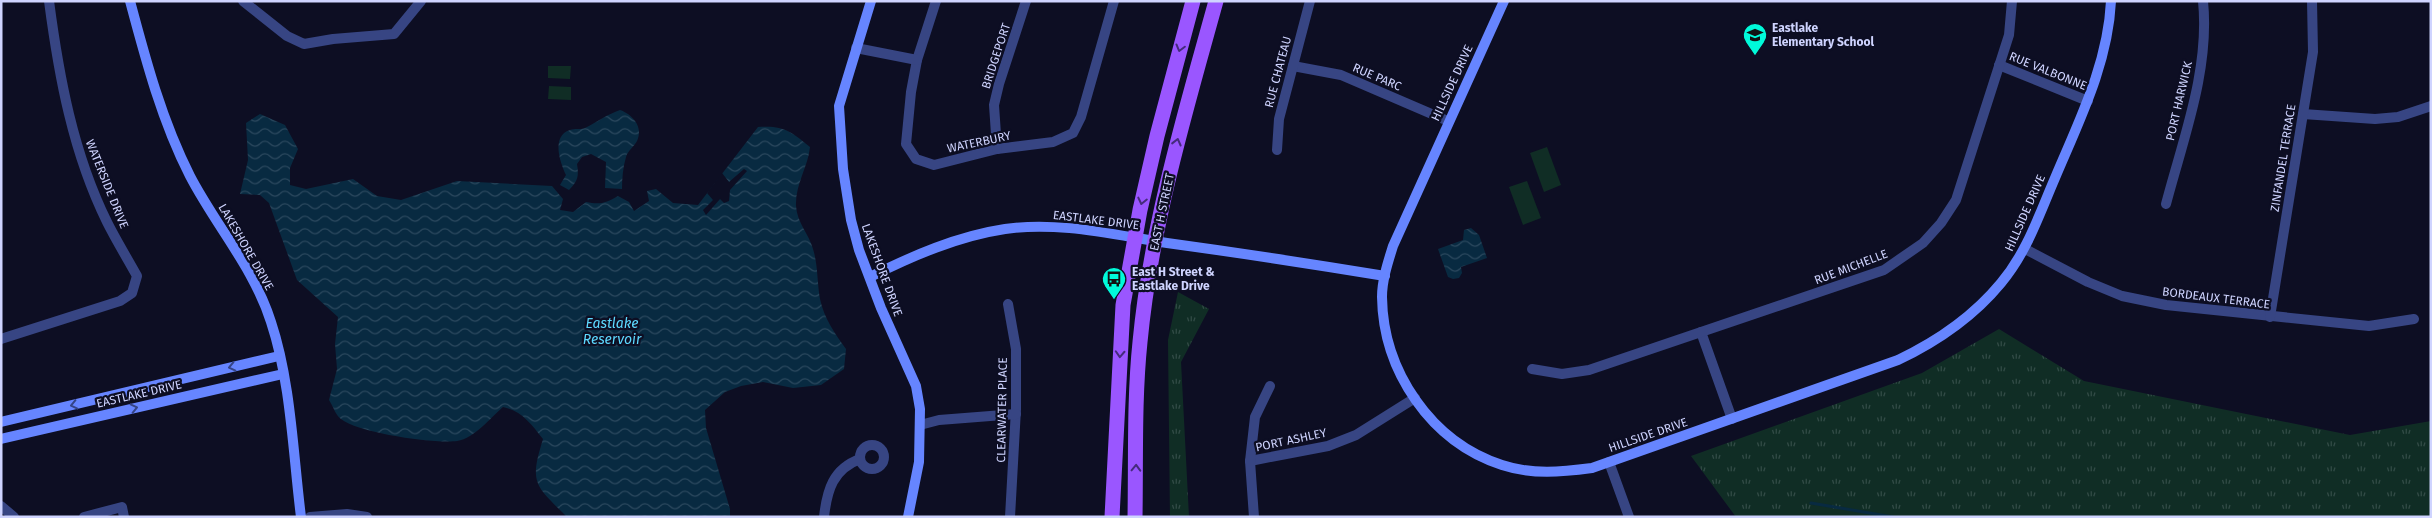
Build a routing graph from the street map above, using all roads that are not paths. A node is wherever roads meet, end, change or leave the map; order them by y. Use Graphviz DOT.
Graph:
graph roads {
  1 [pos="49,1"];
  2 [pos="130,1"];
  3 [pos="243,1"];
  4 [pos="421,1"];
  5 [pos="871,1"];
  6 [pos="936,1"];
  7 [pos="1026,1"];
  8 [pos="1114,1"];
  9 [pos="1192,1"];
  10 [pos="1216,1"];
  11 [pos="1310,1"];
  12 [pos="1504,1"];
  13 [pos="2012,1"];
  14 [pos="2111,1"];
  15 [pos="2203,1"];
  16 [pos="2312,1"];
  17 [pos="856,48"];
  18 [pos="917,60"];
  19 [pos="1999,65"];
  20 [pos="1293,66"];
  21 [pos="2088,101"];
  22 [pos="2431,106"];
  23 [pos="2303,114"];
  24 [pos="1448,121"];
  25 [pos="997,149"];
  26 [pos="1277,150"];
  27 [pos="2166,204"];
  28 [pos="1135,237"];
  29 [pos="1156,241"];
  30 [pos="2025,250"];
  31 [pos="1384,276"];
  32 [pos="870,278"];
  33 [pos="1008,304"];
  34 [pos="2270,317"];
  35 [pos="2414,319"];
  36 [pos="1702,332"];
  37 [pos="1,339"];
  38 [pos="279,356"];
  39 [pos="1532,369"];
  40 [pos="282,374"];
  41 [pos="1270,386"];
  42 [pos="1415,398"];
  43 [pos="1016,414"];
  44 [pos="1732,419"];
  45 [pos="1,422"];
  46 [pos="920,425"];
  47 [pos="1,440"];
  48 [pos="860,459"];
  49 [pos="1250,461"];
  50 [pos="1609,462"];
  51 [pos="1,506"];
  52 [pos="14,517"];
  53 [pos="84,517"];
  54 [pos="124,517"];
  55 [pos="301,517"];
  56 [pos="310,517"];
  57 [pos="368,517"];
  58 [pos="824,517"];
  59 [pos="908,517"];
  60 [pos="1010,517"];
  61 [pos="1112,517"];
  62 [pos="1134,517"];
  63 [pos="1254,517"];
  64 [pos="1629,517"];
  1 -- 37 [label="street, WATERSIDE DRIVE"];
  2 -- 38 [label="street, LAKESHORE DRIVE"];
  3 -- 4 [label="street"];
  5 -- 17 [label="street, LAKESHORE DRIVE"];
  6 -- 18 [label="street, WATERBURY"];
  7 -- 25 [label="street, BRIDGEPORT"];
  8 -- 25 [label="street, WATERBURY"];
  9 -- 28 [label="main road, EAST H STREET, one-way"];
  29 -- 10 [label="main road, EAST H STREET, one-way"];
  11 -- 20 [label="street, RUE CHATEAU"];
  12 -- 24 [label="street, HILLSIDE DRIVE"];
  13 -- 19 [label="street, RUE MICHELLE"];
  14 -- 21 [label="street, HILLSIDE DRIVE"];
  15 -- 27 [label="street, PORT HARWICK"];
  16 -- 23 [label="street, ZINFANDEL TERRACE"];
  17 -- 18 [label="street"];
  17 -- 32 [label="street, LAKESHORE DRIVE"];
  18 -- 25 [label="street, WATERBURY"];
  19 -- 21 [label="street, RUE VALBONNE"];
  19 -- 36 [label="street, RUE MICHELLE"];
  20 -- 24 [label="street, RUE PARC"];
  20 -- 26 [label="street, RUE CHATEAU"];
  21 -- 30 [label="street, HILLSIDE DRIVE"];
  22 -- 23 [label="street"];
  23 -- 34 [label="street, ZINFANDEL TERRACE"];
  24 -- 31 [label="street, HILLSIDE DRIVE"];
  28 -- 29 [label="street, EASTLAKE DRIVE"];
  28 -- 32 [label="street, EASTLAKE DRIVE"];
  28 -- 61 [label="main road, EAST H STREET, one-way"];
  29 -- 31 [label="street, EASTLAKE DRIVE"];
  62 -- 29 [label="main road, EAST H STREET, one-way"];
  30 -- 34 [label="street, BORDEAUX TERRACE"];
  30 -- 44 [label="street, HILLSIDE DRIVE"];
  31 -- 42 [label="street, HILLSIDE DRIVE"];
  32 -- 46 [label="street, LAKESHORE DRIVE"];
  33 -- 43 [label="street, CLEARWATER PLACE"];
  34 -- 35 [label="street, BORDEAUX TERRACE"];
  36 -- 39 [label="street, RUE MICHELLE"];
  36 -- 44 [label="street"];
  38 -- 40 [label="street, LAKESHORE DRIVE"];
  38 -- 45 [label="street, EASTLAKE DRIVE, one-way"];
  47 -- 40 [label="street, EASTLAKE DRIVE, one-way"];
  40 -- 55 [label="street, LAKESHORE DRIVE"];
  41 -- 49 [label="street"];
  42 -- 49 [label="street, PORT ASHLEY"];
  42 -- 50 [label="street, HILLSIDE DRIVE"];
  43 -- 46 [label="street"];
  43 -- 60 [label="street, CLEARWATER PLACE"];
  44 -- 50 [label="street, HILLSIDE DRIVE"];
  46 -- 59 [label="street, LAKESHORE DRIVE"];
  48 -- 58 [label="street"];
  49 -- 63 [label="street"];
  50 -- 64 [label="street"];
  51 -- 52 [label="street"];
  53 -- 54 [label="street"];
  56 -- 57 [label="street"];
}
